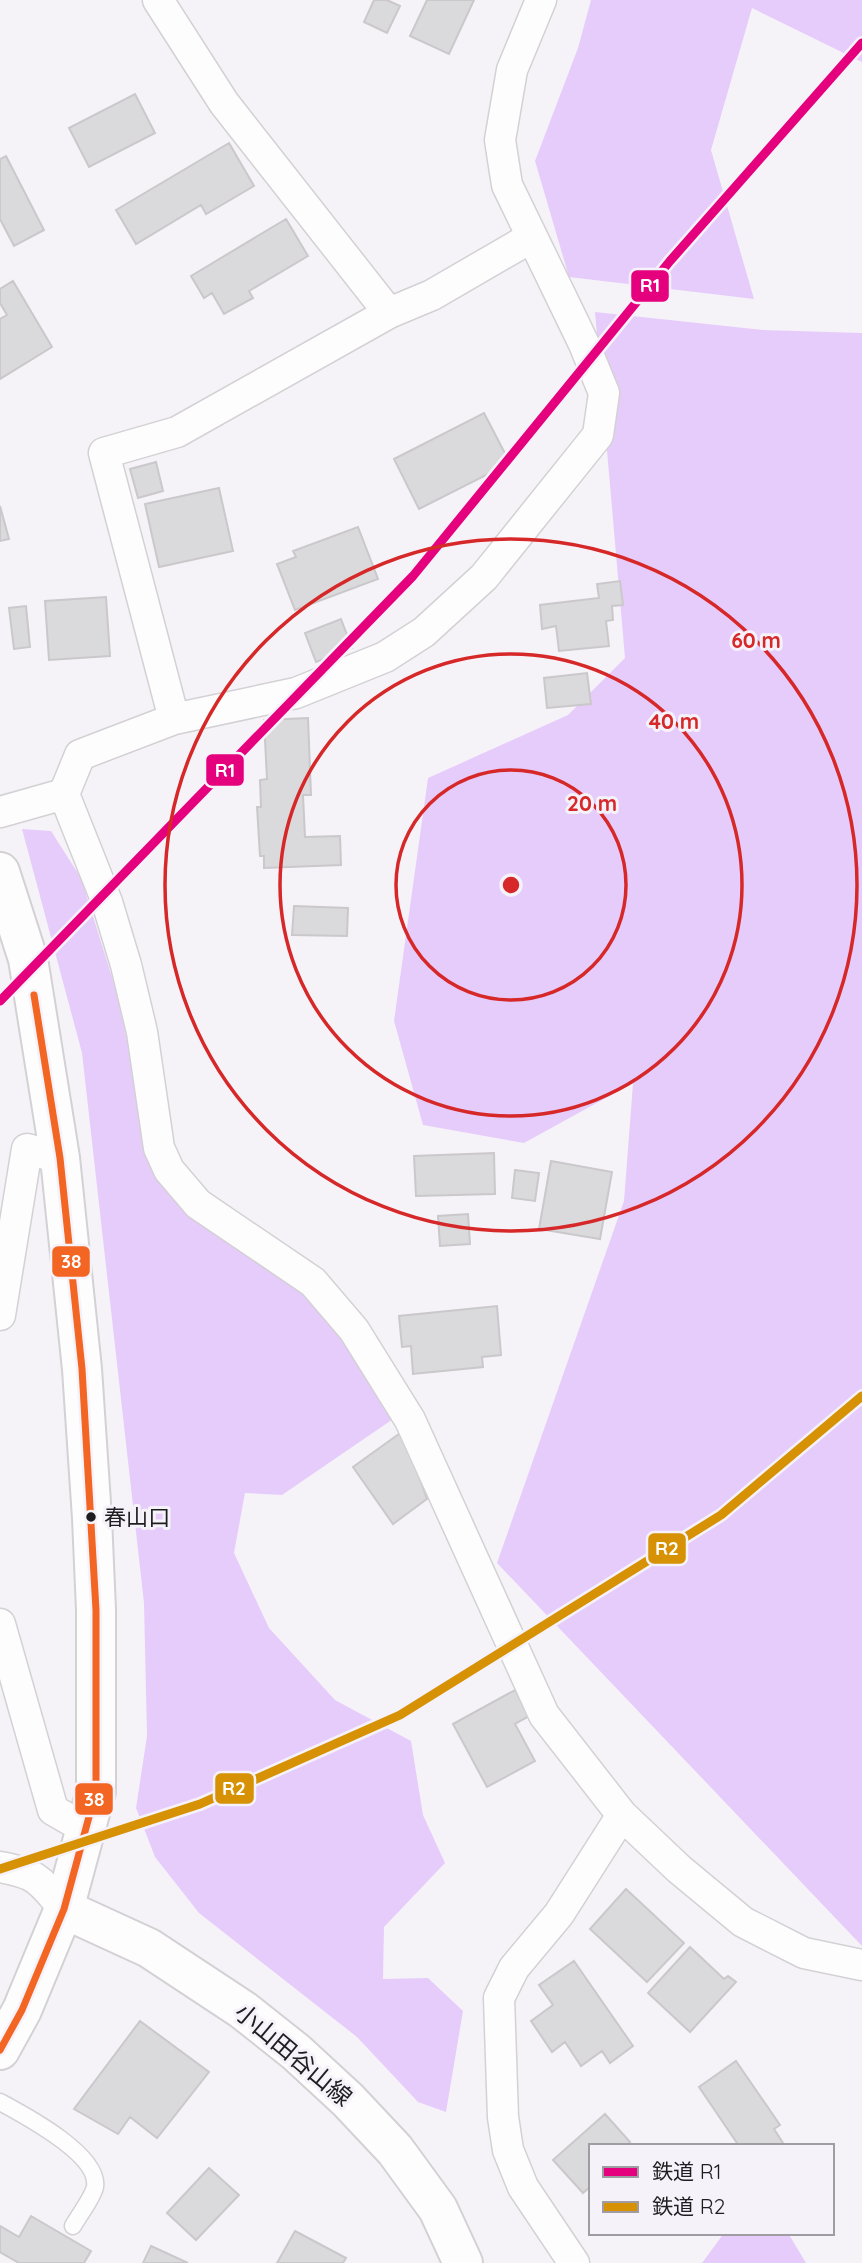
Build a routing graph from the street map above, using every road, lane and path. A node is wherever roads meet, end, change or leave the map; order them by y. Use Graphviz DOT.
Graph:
graph roads {
  1 [pos="158,0"];
  2 [pos="541,0"];
  3 [pos="532,237"];
  4 [pos="388,313"];
  5 [pos="174,719"];
  6 [pos="64,793"];
  7 [pos="0,811"];
  8 [pos="0,872"];
  9 [pos="29,1151"];
  10 [pos="0,1315"];
  11 [pos="0,1623"];
  12 [pos="622,1815"];
  13 [pos="86,1829"];
  14 [pos="0,1867"];
  15 [pos="64,1909"];
  16 [pos="862,1965"];
  17 [pos="0,2050"];
  18 [pos="0,2102"];
  19 [pos="73,2226"];
  20 [pos="463,2263"];
  21 [pos="574,2263"];
  1 -- 4 [label="street"];
  2 -- 3 [label="street"];
  3 -- 4 [label="street"];
  3 -- 5 [label="street"];
  4 -- 5 [label="street"];
  5 -- 6 [label="street"];
  6 -- 7 [label="street"];
  6 -- 12 [label="street"];
  8 -- 9 [label="main road"];
  9 -- 10 [label="street"];
  9 -- 13 [label="main road"];
  11 -- 13 [label="street"];
  12 -- 16 [label="street"];
  12 -- 21 [label="street"];
  13 -- 15 [label="main road"];
  14 -- 15 [label="street"];
  15 -- 17 [label="main road"];
  15 -- 20 [label="main road, 小山田谷山線"];
  18 -- 19 [label="lane"];
}
